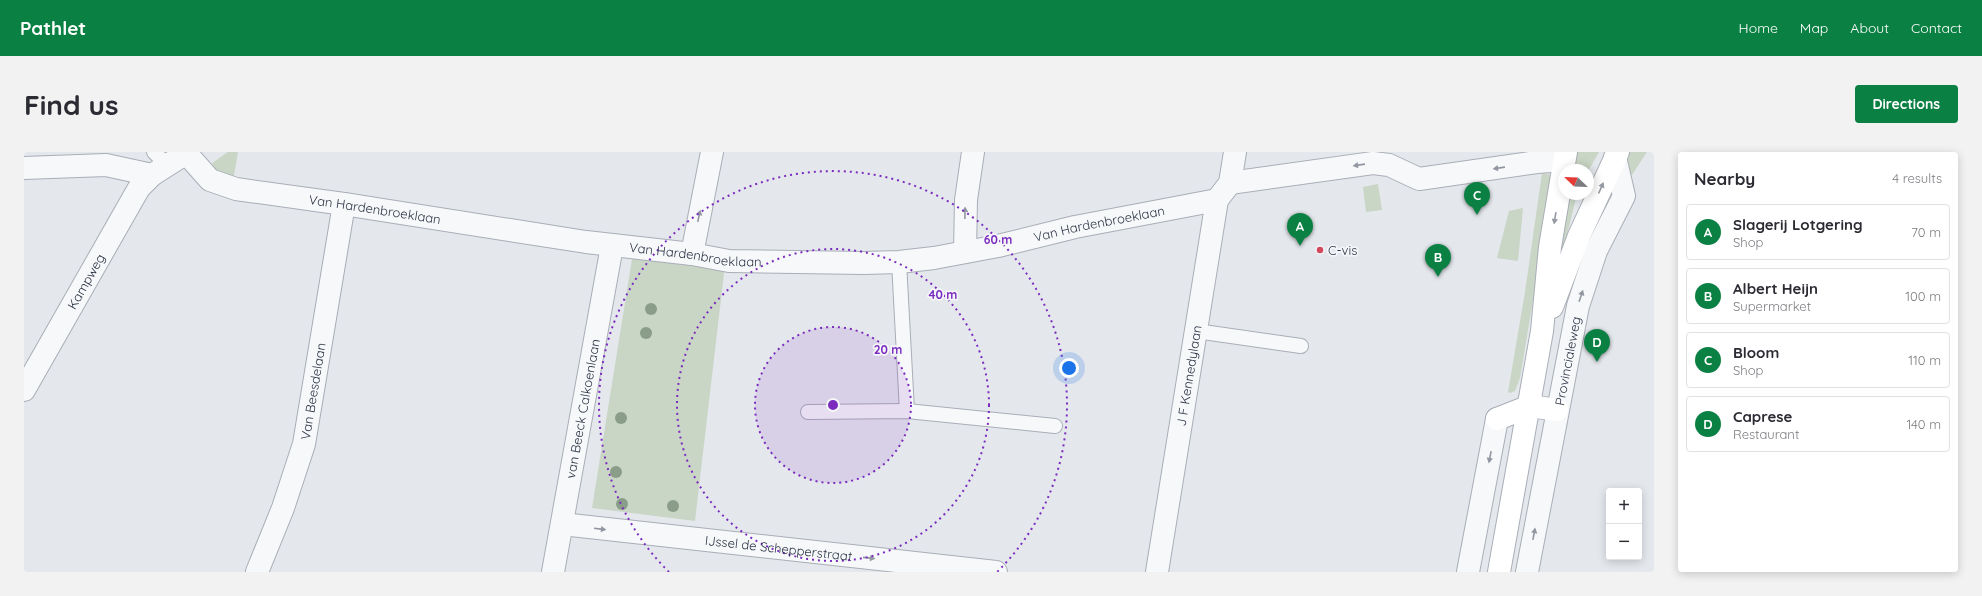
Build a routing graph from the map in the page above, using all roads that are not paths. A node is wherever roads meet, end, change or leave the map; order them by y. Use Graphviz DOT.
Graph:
graph roads {
  1 [pos="712,152"];
  2 [pos="973,152"];
  3 [pos="1235,152"];
  4 [pos="187,153"];
  5 [pos="1617,155"];
  6 [pos="1565,156"];
  7 [pos="1388,158"];
  8 [pos="158,164"];
  9 [pos="24,168"];
  10 [pos="1224,191"];
  11 [pos="344,204"];
  12 [pos="612,246"];
  13 [pos="965,252"];
  14 [pos="692,254"];
  15 [pos="899,262"];
  16 [pos="1196,331"];
  17 [pos="1542,331"];
  18 [pos="1300,346"];
  19 [pos="24,390"];
  20 [pos="1530,406"];
  21 [pos="1557,410"];
  22 [pos="907,411"];
  23 [pos="808,412"];
  24 [pos="1055,426"];
  25 [pos="562,524"];
  26 [pos="257,572"];
  27 [pos="553,572"];
  28 [pos="996,572"];
  29 [pos="1157,572"];
  30 [pos="1468,572"];
  31 [pos="1499,572"];
  32 [pos="1527,572"];
  14 -- 1 [label="street, one-way"];
  13 -- 2 [label="street, one-way"];
  3 -- 10 [label="street, J F Kennedylaan"];
  4 -- 8 [label="street, Kampweg"];
  4 -- 11 [label="street, Van Hardenbroeklaan"];
  17 -- 5 [label="street, Provincialeweg, one-way"];
  21 -- 5 [label="street, Provincialeweg, one-way"];
  6 -- 7 [label="street, Van Hardenbroeklaan, one-way"];
  6 -- 17 [label="street, Provincialeweg, one-way"];
  7 -- 10 [label="street, Van Hardenbroeklaan, one-way"];
  8 -- 9 [label="street"];
  8 -- 19 [label="street, Kampweg"];
  10 -- 13 [label="street, Van Hardenbroeklaan"];
  10 -- 16 [label="street, J F Kennedylaan"];
  11 -- 12 [label="street, Van Hardenbroeklaan"];
  11 -- 26 [label="street, Van Beesdelaan"];
  12 -- 14 [label="street, Van Hardenbroeklaan"];
  12 -- 25 [label="street, van Beeck Calkoenlaan"];
  13 -- 15 [label="street, Van Hardenbroeklaan"];
  14 -- 15 [label="street, Van Hardenbroeklaan"];
  15 -- 22 [label="lane"];
  16 -- 18 [label="lane"];
  16 -- 29 [label="street, J F Kennedylaan"];
  17 -- 20 [label="street, Provincialeweg"];
  20 -- 21 [label="street"];
  20 -- 30 [label="street, one-way"];
  20 -- 31 [label="street, Provincialeweg"];
  32 -- 21 [label="street, Provincialeweg, one-way"];
  22 -- 23 [label="lane"];
  22 -- 24 [label="lane"];
  25 -- 27 [label="street, van Beeck Calkoenlaan"];
  25 -- 28 [label="street, IJssel de Schepperstraat, one-way"];
}
